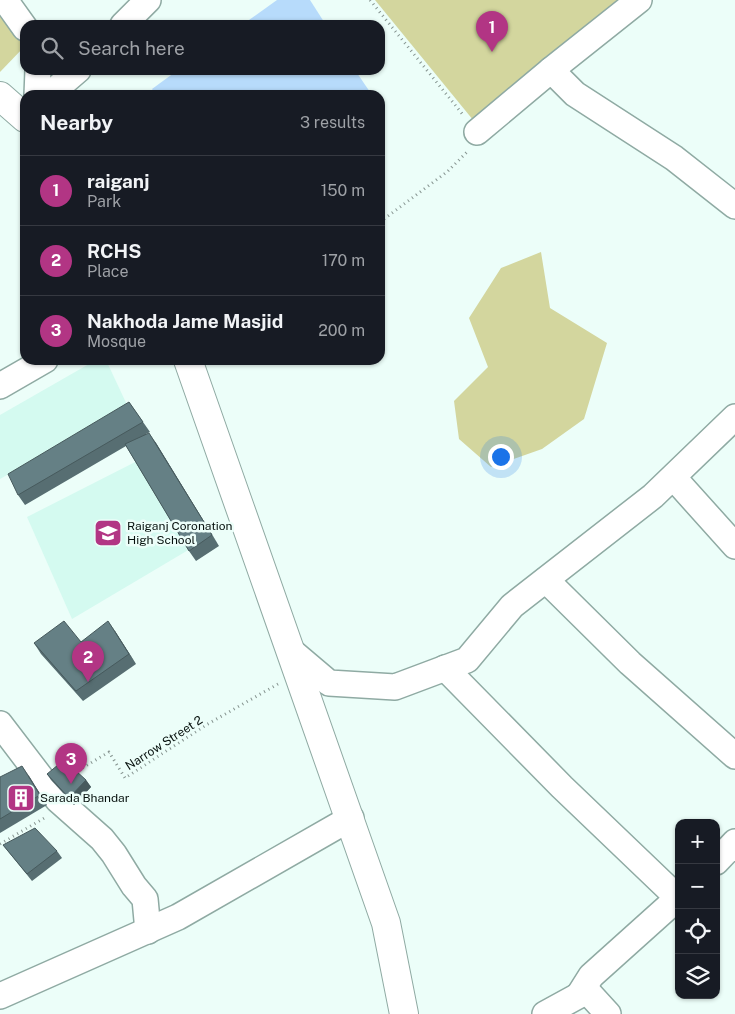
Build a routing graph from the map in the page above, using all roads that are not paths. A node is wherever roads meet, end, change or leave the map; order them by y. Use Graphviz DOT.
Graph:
graph roads {
  1 [pos="5,0"];
  2 [pos="148,0"];
  3 [pos="639,0"];
  4 [pos="128,20"];
  5 [pos="20,21"];
  6 [pos="551,70"];
  7 [pos="38,75"];
  8 [pos="72,75"];
  9 [pos="37,90"];
  10 [pos="55,90"];
  11 [pos="477,132"];
  12 [pos="735,206"];
  13 [pos="36,365"];
  14 [pos="190,365"];
  15 [pos="0,386"];
  16 [pos="735,417"];
  17 [pos="674,478"];
  18 [pos="735,546"];
  19 [pos="546,580"];
  20 [pos="295,662"];
  21 [pos="445,668"];
  22 [pos="0,724"];
  23 [pos="735,756"];
  24 [pos="351,818"];
  25 [pos="735,842"];
  26 [pos="720,858"];
  27 [pos="675,894"];
  28 [pos="675,900"];
  29 [pos="148,931"];
  30 [pos="579,995"];
  31 [pos="0,997"];
  32 [pos="12,1014"];
  33 [pos="404,1014"];
  34 [pos="545,1014"];
  35 [pos="608,1014"];
  1 -- 5 [label="street"];
  2 -- 4 [label="street"];
  3 -- 6 [label="street"];
  6 -- 11 [label="street"];
  6 -- 12 [label="street"];
  7 -- 9 [label="street"];
  8 -- 10 [label="street"];
  13 -- 15 [label="street"];
  14 -- 20 [label="main road"];
  16 -- 17 [label="street"];
  17 -- 18 [label="street"];
  17 -- 19 [label="street"];
  19 -- 21 [label="street"];
  19 -- 23 [label="street"];
  20 -- 21 [label="street"];
  20 -- 24 [label="main road"];
  21 -- 27 [label="street"];
  22 -- 29 [label="street"];
  24 -- 29 [label="street"];
  24 -- 33 [label="main road"];
  25 -- 26 [label="street"];
  28 -- 30 [label="street"];
  29 -- 31 [label="street"];
  30 -- 34 [label="street"];
  30 -- 35 [label="street"];
  31 -- 32 [label="street"];
}
